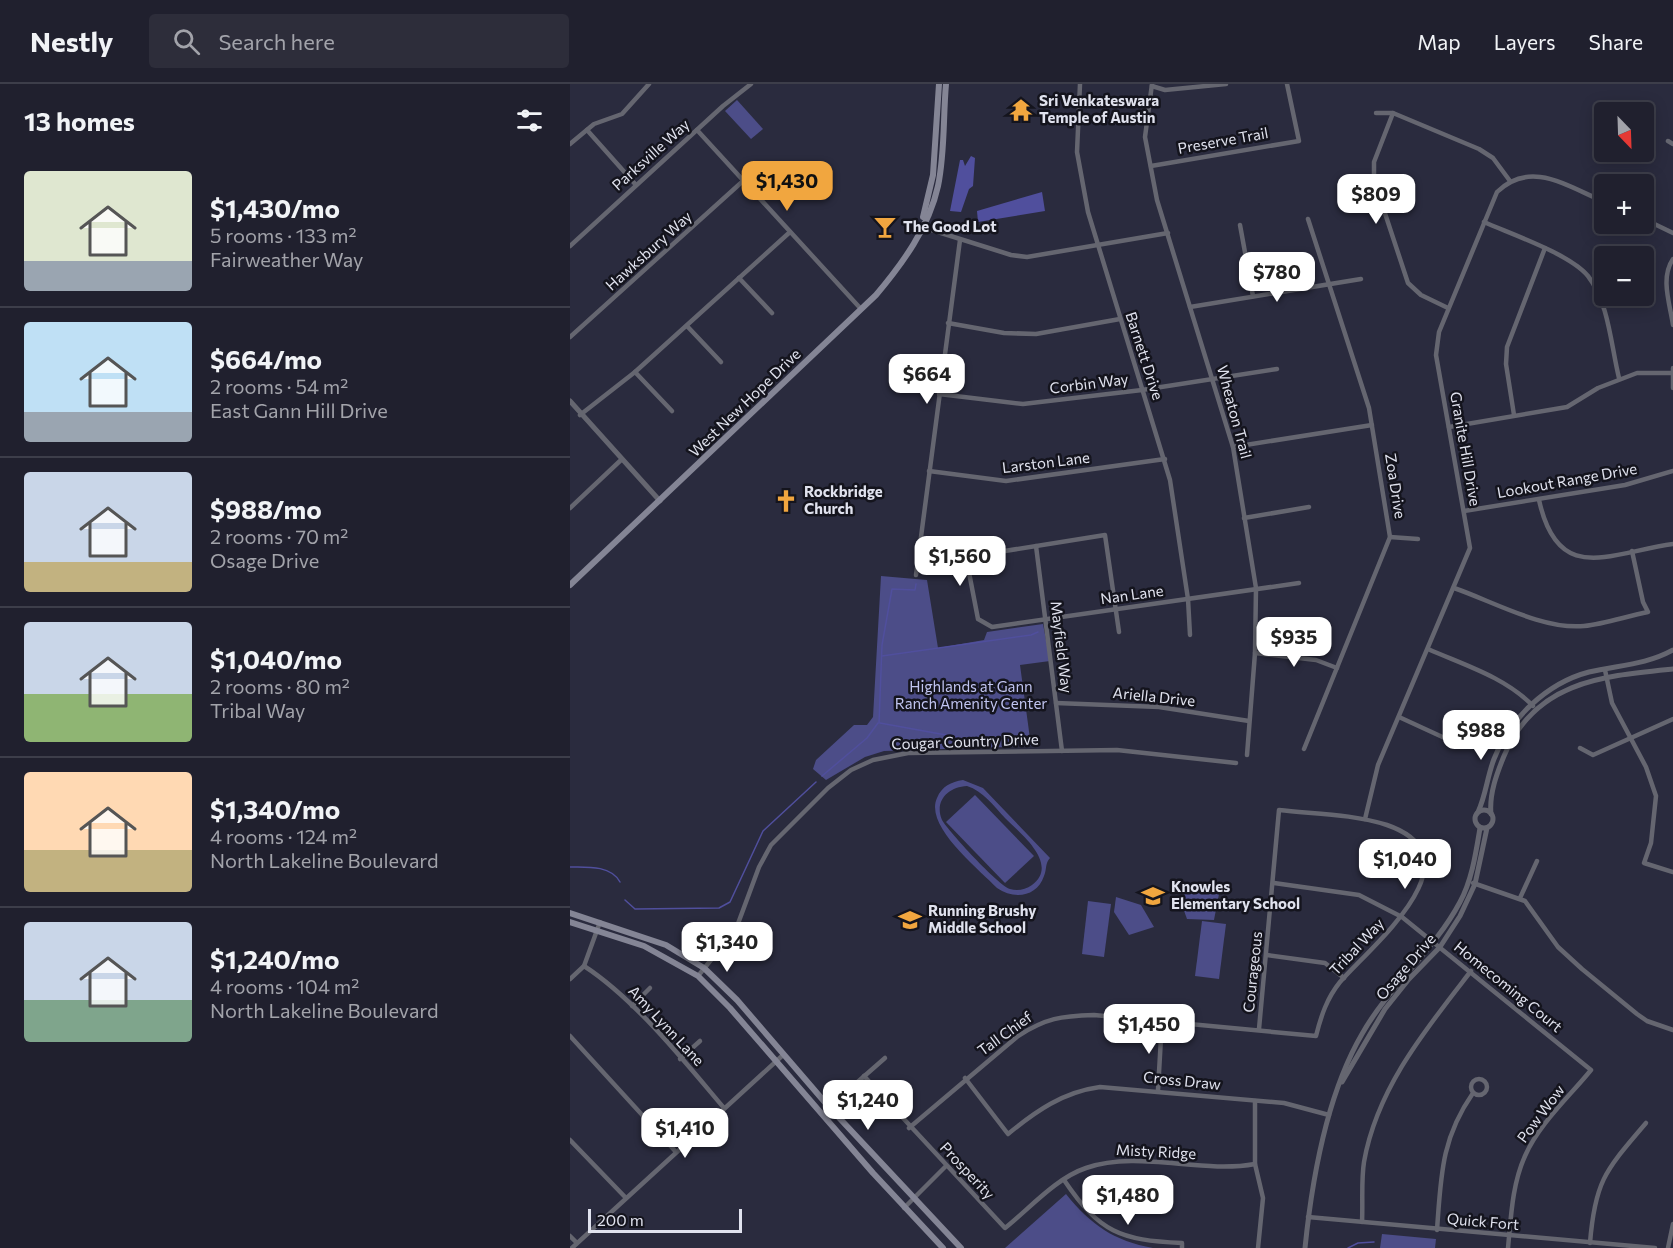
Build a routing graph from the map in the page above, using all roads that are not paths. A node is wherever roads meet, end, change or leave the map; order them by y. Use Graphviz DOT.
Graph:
graph roads {
  1 [pos="649,84"];
  2 [pos="751,84"];
  3 [pos="939,84"];
  4 [pos="946,84"];
  5 [pos="1080,84"];
  6 [pos="1226,84"];
  7 [pos="1287,84"];
  8 [pos="1152,85"];
  9 [pos="1376,113"];
  10 [pos="1393,113"];
  11 [pos="587,130"];
  12 [pos="697,130"];
  13 [pos="570,144"];
  14 [pos="1151,166"];
  15 [pos="743,181"];
  16 [pos="1510,181"];
  17 [pos="636,185"];
  18 [pos="1594,198"];
  19 [pos="1410,201"];
  20 [pos="1382,209"];
  21 [pos="1308,219"];
  22 [pos="1484,222"];
  23 [pos="1654,224"];
  24 [pos="1240,225"];
  25 [pos="921,227"];
  26 [pos="790,232"];
  27 [pos="1167,233"];
  28 [pos="1673,233"];
  29 [pos="960,240"];
  30 [pos="570,246"];
  31 [pos="1098,246"];
  32 [pos="1545,248"];
  33 [pos="1673,259"];
  34 [pos="742,276"];
  35 [pos="1361,279"];
  36 [pos="1329,284"];
  37 [pos="1253,296"];
  38 [pos="1190,307"];
  39 [pos="1448,308"];
  40 [pos="861,309"];
  41 [pos="772,313"];
  42 [pos="1120,319"];
  43 [pos="690,323"];
  44 [pos="948,323"];
  45 [pos="1673,325"];
  46 [pos="570,337"];
  47 [pos="721,362"];
  48 [pos="1673,368"];
  49 [pos="1277,369"];
  50 [pos="635,372"];
  51 [pos="1673,372"];
  52 [pos="1619,378"];
  53 [pos="1212,379"];
  54 [pos="1673,388"];
  55 [pos="1142,390"];
  56 [pos="939,394"];
  57 [pos="570,401"];
  58 [pos="672,411"];
  59 [pos="580,415"];
  60 [pos="1514,415"];
  61 [pos="1372,424"];
  62 [pos="1449,427"];
  63 [pos="1233,447"];
  64 [pos="1165,459"];
  65 [pos="621,460"];
  66 [pos="929,471"];
  67 [pos="1673,471"];
  68 [pos="1539,500"];
  69 [pos="660,501"];
  70 [pos="1309,507"];
  71 [pos="570,508"];
  72 [pos="1464,511"];
  73 [pos="1244,518"];
  74 [pos="1390,537"];
  75 [pos="1418,539"];
  76 [pos="1673,544"];
  77 [pos="1036,546"];
  78 [pos="1632,551"];
  79 [pos="918,558"];
  80 [pos="966,558"];
  81 [pos="916,575"];
  82 [pos="1299,583"];
  83 [pos="570,585"];
  84 [pos="1256,588"];
  85 [pos="1454,588"];
  86 [pos="1188,599"];
  87 [pos="1115,609"];
  88 [pos="1045,620"];
  89 [pos="1119,632"];
  90 [pos="1190,635"];
  91 [pos="1428,649"];
  92 [pos="1673,650"];
  93 [pos="1255,653"];
  94 [pos="1337,668"];
  95 [pos="1673,669"];
  96 [pos="1606,673"];
  97 [pos="1056,704"];
  98 [pos="1534,708"];
  99 [pos="1398,717"];
  100 [pos="1673,719"];
  101 [pos="1249,721"];
  102 [pos="1629,738"];
  103 [pos="1449,740"];
  104 [pos="1580,748"];
  105 [pos="1304,749"];
  106 [pos="1062,751"];
  107 [pos="1247,754"];
  108 [pos="1236,763"];
  109 [pos="1279,810"];
  110 [pos="1478,812"];
  111 [pos="1491,814"];
  112 [pos="1365,819"];
  113 [pos="1484,828"];
  114 [pos="1537,861"];
  115 [pos="1673,872"];
  116 [pos="1468,882"];
  117 [pos="1274,883"];
  118 [pos="1475,884"];
  119 [pos="1520,898"];
  120 [pos="570,912"];
  121 [pos="1402,916"];
  122 [pos="600,921"];
  123 [pos="570,922"];
  124 [pos="597,931"];
  125 [pos="1434,942"];
  126 [pos="1440,947"];
  127 [pos="1267,955"];
  128 [pos="584,966"];
  129 [pos="704,968"];
  130 [pos="1471,971"];
  131 [pos="698,976"];
  132 [pos="1344,978"];
  133 [pos="570,979"];
  134 [pos="650,988"];
  135 [pos="632,1006"];
  136 [pos="1162,1020"];
  137 [pos="1259,1029"];
  138 [pos="1673,1030"];
  139 [pos="570,1036"];
  140 [pos="1316,1036"];
  141 [pos="700,1041"];
  142 [pos="783,1055"];
  143 [pos="885,1058"];
  144 [pos="680,1059"];
  145 [pos="776,1060"];
  146 [pos="1591,1070"];
  147 [pos="864,1076"];
  148 [pos="965,1078"];
  149 [pos="1341,1083"];
  150 [pos="1158,1090"];
  151 [pos="1473,1093"];
  152 [pos="1255,1101"];
  153 [pos="829,1107"];
  154 [pos="724,1108"];
  155 [pos="1329,1115"];
  156 [pos="1646,1123"];
  157 [pos="909,1128"];
  158 [pos="570,1140"];
  159 [pos="676,1152"];
  160 [pos="1255,1164"];
  161 [pos="946,1166"];
  162 [pos="1064,1180"];
  163 [pos="915,1197"];
  164 [pos="626,1198"];
  165 [pos="904,1208"];
  166 [pos="1308,1217"];
  167 [pos="1362,1222"];
  168 [pos="1673,1224"];
  169 [pos="1005,1228"];
  170 [pos="1437,1230"];
  171 [pos="570,1236"];
  172 [pos="1509,1236"];
  173 [pos="1590,1243"];
  174 [pos="577,1244"];
  175 [pos="572,1248"];
  176 [pos="943,1248"];
  177 [pos="961,1248"];
  178 [pos="1182,1248"];
  179 [pos="1258,1248"];
  180 [pos="1305,1248"];
  181 [pos="1508,1248"];
  182 [pos="1655,1248"];
  183 [pos="1668,1248"];
  1 -- 11 [label="street"];
  2 -- 12 [label="street, Parksville Way"];
  3 -- 25 [label="main road, West New Hope Drive"];
  4 -- 25 [label="main road, West New Hope Drive"];
  5 -- 31 [label="street, Barnett Drive"];
  6 -- 8 [label="street"];
  7 -- 14 [label="street, Preserve Trail"];
  8 -- 14 [label="street, Wheaton Trail"];
  9 -- 10 [label="street"];
  10 -- 16 [label="street"];
  10 -- 20 [label="street"];
  11 -- 13 [label="street"];
  11 -- 17 [label="street"];
  12 -- 15 [label="street"];
  12 -- 17 [label="street, Parksville Way"];
  14 -- 27 [label="street, Wheaton Trail"];
  15 -- 26 [label="street"];
  15 -- 46 [label="street, Hawksbury Way"];
  16 -- 18 [label="street"];
  16 -- 22 [label="street, Granite Hill Drive"];
  17 -- 30 [label="street, Parksville Way"];
  19 -- 20 [label="street"];
  20 -- 39 [label="street"];
  21 -- 36 [label="street, Zoa Drive"];
  22 -- 32 [label="street"];
  22 -- 39 [label="street, Granite Hill Drive"];
  23 -- 28 [label="street"];
  24 -- 37 [label="street"];
  25 -- 29 [label="street"];
  25 -- 40 [label="main road, West New Hope Drive"];
  26 -- 34 [label="street"];
  26 -- 40 [label="street"];
  27 -- 31 [label="street"];
  27 -- 38 [label="street, Wheaton Trail"];
  29 -- 31 [label="street"];
  29 -- 44 [label="street"];
  31 -- 42 [label="street, Barnett Drive"];
  32 -- 52 [label="street"];
  32 -- 60 [label="street"];
  33 -- 45 [label="street"];
  34 -- 41 [label="street"];
  34 -- 43 [label="street"];
  35 -- 36 [label="street"];
  36 -- 37 [label="street"];
  36 -- 61 [label="street, Zoa Drive"];
  37 -- 38 [label="street"];
  38 -- 53 [label="street, Wheaton Trail"];
  39 -- 62 [label="street, Granite Hill Drive"];
  40 -- 69 [label="main road, West New Hope Drive"];
  42 -- 44 [label="street"];
  42 -- 55 [label="street, Barnett Drive"];
  43 -- 47 [label="street"];
  43 -- 50 [label="street"];
  44 -- 56 [label="street"];
  48 -- 51 [label="street"];
  49 -- 53 [label="street, Corbin Way"];
  50 -- 58 [label="street"];
  50 -- 59 [label="street"];
  51 -- 52 [label="street"];
  51 -- 54 [label="street"];
  52 -- 60 [label="street"];
  53 -- 55 [label="street, Corbin Way"];
  53 -- 63 [label="street, Wheaton Trail"];
  55 -- 56 [label="street, Corbin Way"];
  55 -- 64 [label="street, Barnett Drive"];
  56 -- 66 [label="street"];
  57 -- 59 [label="street"];
  59 -- 65 [label="street"];
  60 -- 62 [label="street"];
  61 -- 63 [label="street"];
  61 -- 74 [label="street, Zoa Drive"];
  62 -- 72 [label="street, Granite Hill Drive"];
  63 -- 73 [label="street, Wheaton Trail"];
  64 -- 66 [label="street, Larston Lane"];
  64 -- 86 [label="street, Barnett Drive"];
  65 -- 69 [label="street"];
  65 -- 71 [label="street"];
  66 -- 79 [label="street"];
  67 -- 68 [label="street, Lookout Range Drive"];
  68 -- 72 [label="street, Lookout Range Drive"];
  68 -- 78 [label="street"];
  69 -- 83 [label="main road, West New Hope Drive"];
  70 -- 73 [label="street"];
  72 -- 85 [label="street, Granite Hill Drive"];
  73 -- 84 [label="street, Wheaton Trail"];
  74 -- 75 [label="street"];
  74 -- 94 [label="street, Zoa Drive"];
  76 -- 78 [label="street"];
  77 -- 80 [label="street"];
  77 -- 87 [label="street"];
  77 -- 88 [label="street, Mayfield Way"];
  78 -- 85 [label="street"];
  79 -- 80 [label="street"];
  79 -- 81 [label="street"];
  80 -- 88 [label="street, Nan Lane"];
  82 -- 84 [label="street, Nan Lane"];
  84 -- 86 [label="street, Nan Lane"];
  84 -- 93 [label="street, Wheaton Trail"];
  85 -- 91 [label="street, Granite Hill Drive"];
  86 -- 87 [label="street, Nan Lane"];
  86 -- 90 [label="street, Barnett Drive"];
  87 -- 88 [label="street, Nan Lane"];
  87 -- 89 [label="street"];
  88 -- 97 [label="street, Mayfield Way"];
  91 -- 98 [label="street"];
  91 -- 99 [label="street, Granite Hill Drive"];
  92 -- 96 [label="street"];
  93 -- 94 [label="street"];
  93 -- 101 [label="street, Wheaton Trail"];
  94 -- 105 [label="street, Zoa Drive"];
  95 -- 96 [label="street"];
  96 -- 98 [label="street"];
  96 -- 102 [label="street"];
  97 -- 101 [label="street, Ariella Drive"];
  97 -- 106 [label="street, Mayfield Way"];
  98 -- 110 [label="street"];
  98 -- 111 [label="street"];
  99 -- 103 [label="street"];
  99 -- 112 [label="street, Granite Hill Drive"];
  100 -- 102 [label="street"];
  101 -- 107 [label="street, Wheaton Trail"];
  102 -- 104 [label="street"];
  102 -- 115 [label="street"];
  106 -- 108 [label="street, Cougar Country Drive"];
  106 -- 129 [label="street, Cougar Country Drive"];
  109 -- 112 [label="street, Tribal Way"];
  109 -- 117 [label="street, Courageous"];
  110 -- 111 [label="street"];
  110 -- 113 [label="street"];
  111 -- 113 [label="street"];
  112 -- 121 [label="street, Tribal Way"];
  113 -- 116 [label="street, Osage Drive"];
  113 -- 118 [label="street, Osage Drive"];
  114 -- 119 [label="street"];
  116 -- 118 [label="street"];
  116 -- 125 [label="street, Osage Drive"];
  117 -- 121 [label="street, Homecoming Court"];
  117 -- 127 [label="street, Courageous"];
  118 -- 119 [label="street"];
  118 -- 126 [label="street, Osage Drive"];
  119 -- 138 [label="street"];
  120 -- 122 [label="main road"];
  121 -- 125 [label="street, Homecoming Court"];
  121 -- 132 [label="street, Tribal Way"];
  122 -- 124 [label="street"];
  122 -- 129 [label="main road"];
  123 -- 124 [label="main road"];
  124 -- 128 [label="street"];
  124 -- 131 [label="main road"];
  125 -- 126 [label="street, Homecoming Court"];
  125 -- 149 [label="street, Osage Drive"];
  126 -- 130 [label="street, Homecoming Court"];
  126 -- 149 [label="street, Osage Drive"];
  127 -- 132 [label="street"];
  127 -- 137 [label="street, Courageous"];
  128 -- 133 [label="street"];
  128 -- 135 [label="street, Amy Lynn Lane"];
  129 -- 131 [label="street, Cougar Country Drive"];
  129 -- 142 [label="main road"];
  130 -- 146 [label="street, Homecoming Court"];
  130 -- 167 [label="street"];
  131 -- 145 [label="main road"];
  132 -- 140 [label="street, Tribal Way"];
  134 -- 135 [label="street"];
  135 -- 144 [label="street, Amy Lynn Lane"];
  136 -- 137 [label="street, Tall Chief"];
  136 -- 148 [label="street, Tall Chief"];
  136 -- 150 [label="street"];
  137 -- 140 [label="street, Tall Chief"];
  139 -- 159 [label="street"];
  141 -- 144 [label="street"];
  142 -- 145 [label="street"];
  142 -- 153 [label="main road"];
  143 -- 147 [label="street"];
  144 -- 154 [label="street, Amy Lynn Lane"];
  145 -- 154 [label="street"];
  145 -- 165 [label="main road"];
  146 -- 172 [label="street, Pow Wow"];
  147 -- 153 [label="street"];
  147 -- 157 [label="street, Prosperity"];
  148 -- 150 [label="street, Cross Draw"];
  148 -- 157 [label="street, Tall Chief"];
  149 -- 155 [label="street, Osage Drive"];
  150 -- 152 [label="street, Cross Draw"];
  151 -- 170 [label="street"];
  152 -- 155 [label="street, Cross Draw"];
  152 -- 160 [label="street"];
  153 -- 163 [label="main road"];
  154 -- 159 [label="street"];
  155 -- 166 [label="street, Osage Drive"];
  156 -- 173 [label="street"];
  157 -- 161 [label="street, Prosperity"];
  158 -- 164 [label="street"];
  159 -- 164 [label="street"];
  160 -- 162 [label="street, Misty Ridge"];
  160 -- 179 [label="street"];
  161 -- 163 [label="street"];
  161 -- 169 [label="street, Prosperity"];
  162 -- 169 [label="street, Misty Ridge"];
  162 -- 178 [label="street"];
  163 -- 165 [label="street"];
  163 -- 177 [label="main road"];
  164 -- 174 [label="street"];
  165 -- 176 [label="main road"];
  166 -- 167 [label="street, Quick Fort"];
  166 -- 180 [label="street, Osage Drive"];
  167 -- 170 [label="street, Quick Fort"];
  168 -- 183 [label="street"];
  170 -- 172 [label="street, Quick Fort"];
  171 -- 174 [label="street"];
  172 -- 173 [label="street, Quick Fort"];
  172 -- 181 [label="street, Pow Wow"];
  173 -- 182 [label="street, Quick Fort"];
  174 -- 175 [label="street"];
}
